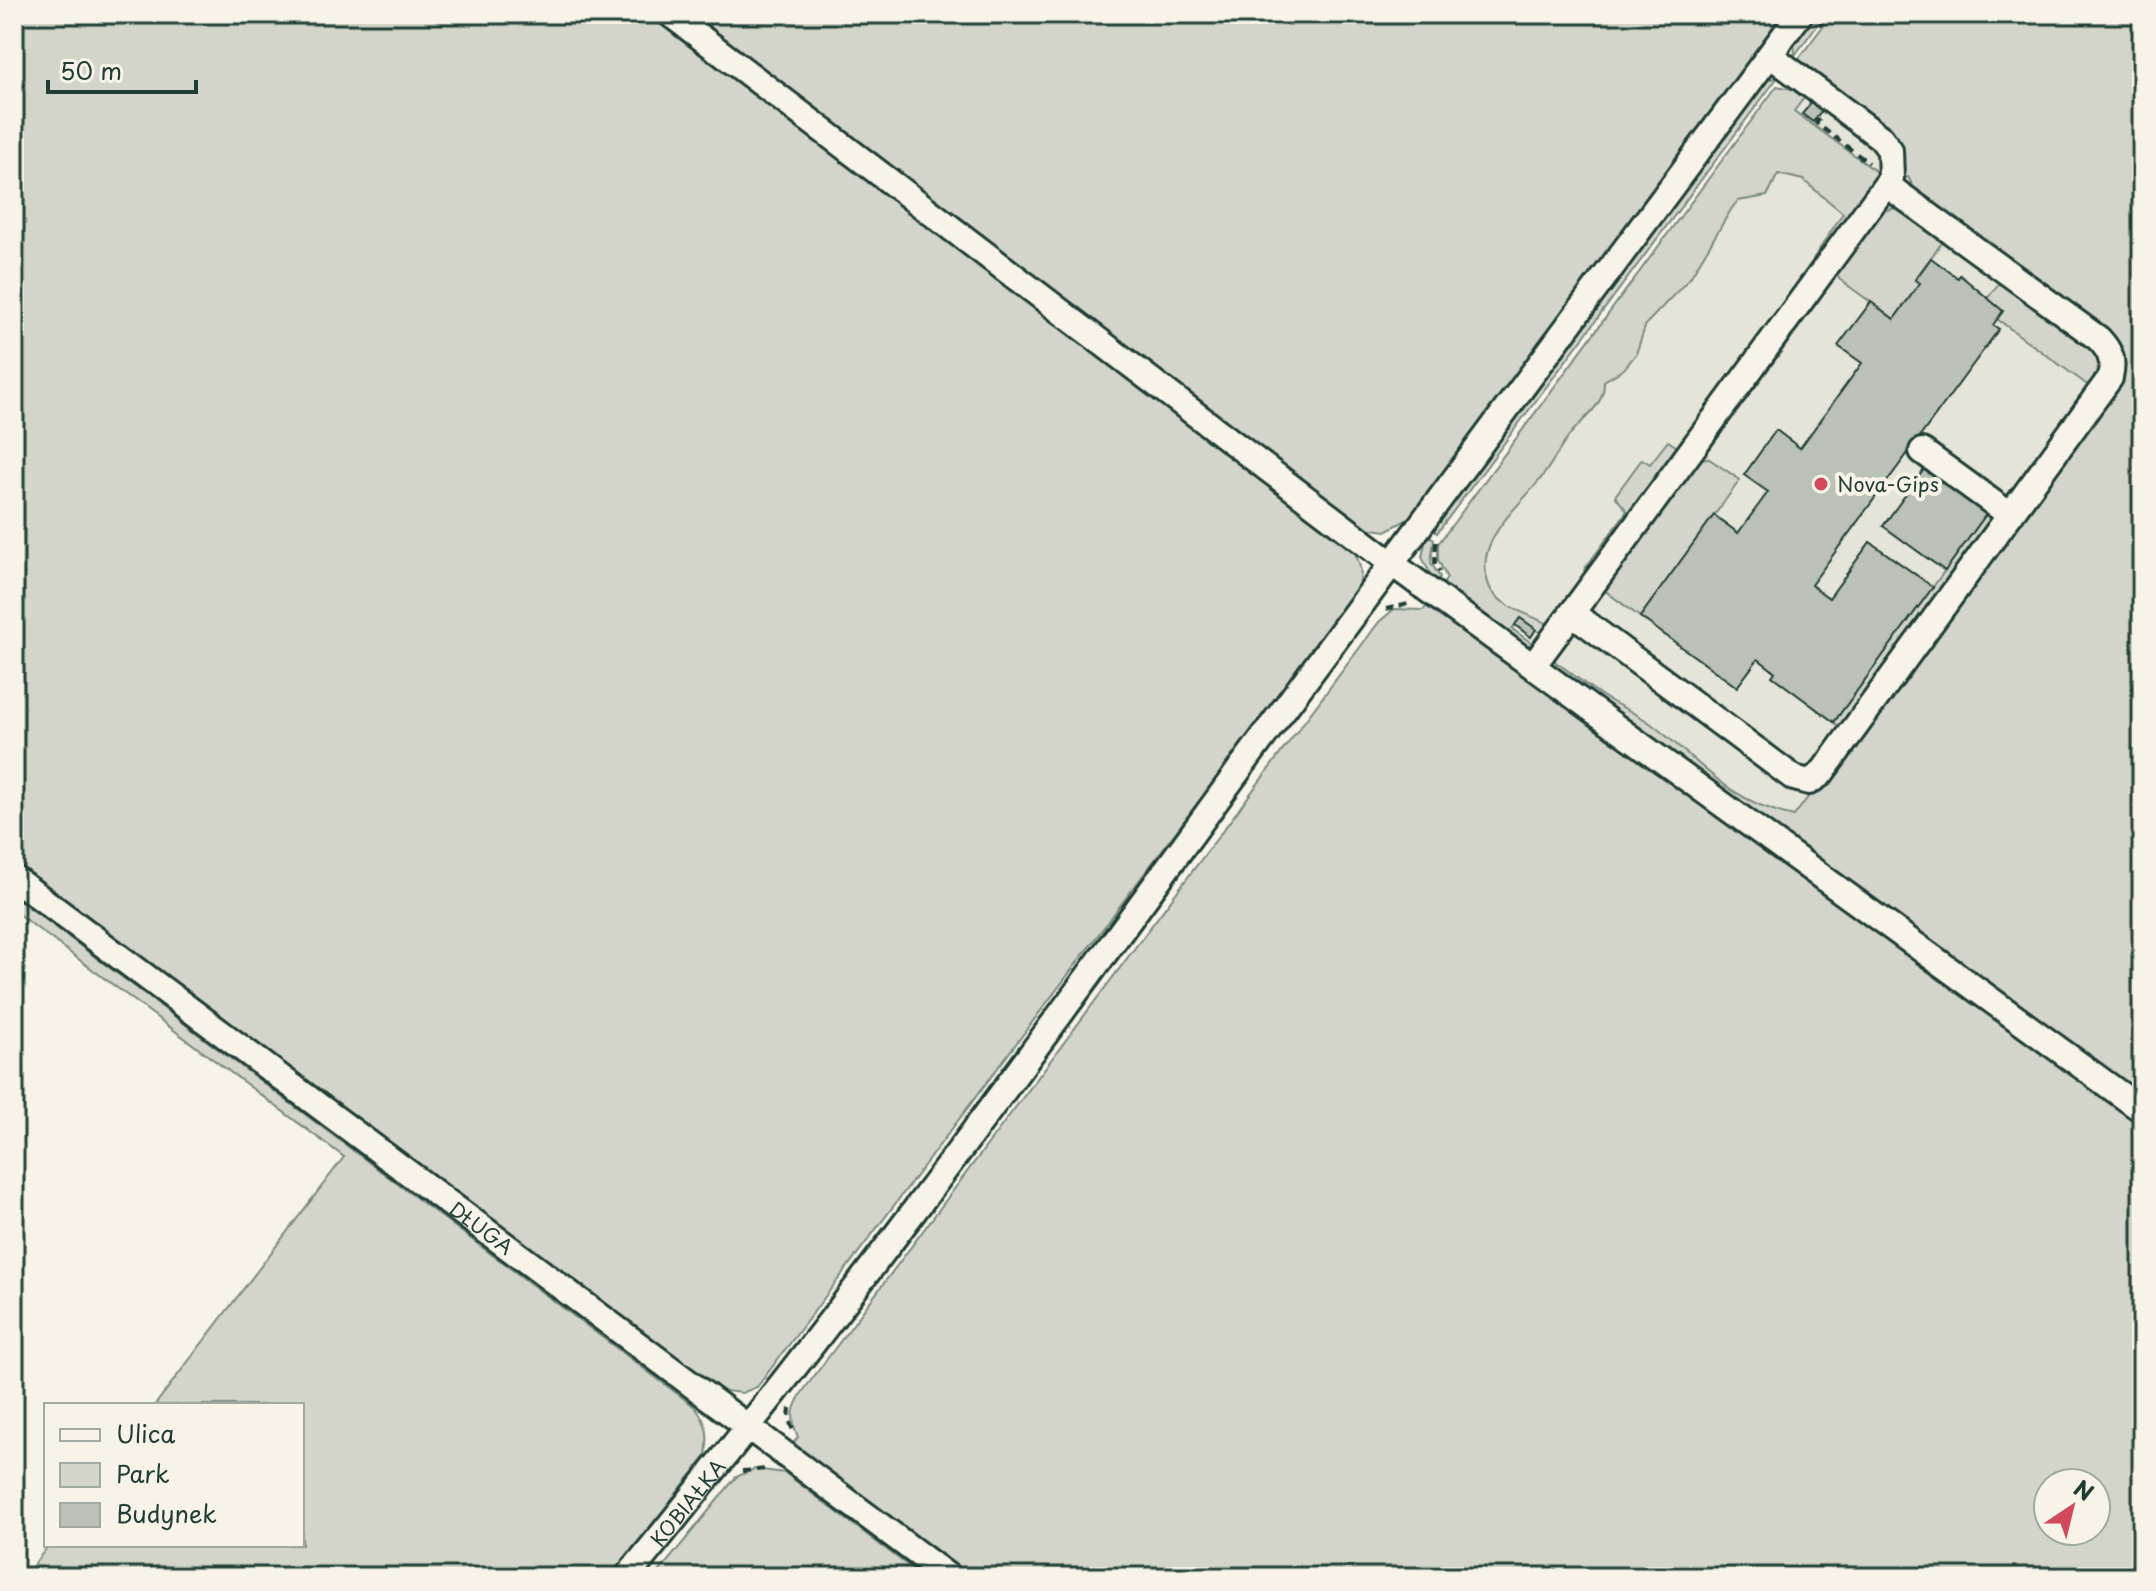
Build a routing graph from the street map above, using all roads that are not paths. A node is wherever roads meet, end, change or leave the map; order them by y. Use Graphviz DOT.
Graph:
graph roads {
  1 [pos="670,14"];
  2 [pos="1800,14"];
  3 [pos="1770,55"];
  4 [pos="1887,185"];
  5 [pos="1922,451"];
  6 [pos="2010,515"];
  7 [pos="1391,563"];
  8 [pos="1572,613"];
  9 [pos="1533,666"];
  10 [pos="14,878"];
  11 [pos="2142,1110"];
  12 [pos="750,1429"];
  13 [pos="627,1577"];
  14 [pos="949,1577"];
  1 -- 7 [label="street"];
  2 -- 3 [label="street, KOBIAŁKA"];
  3 -- 4 [label="street"];
  3 -- 7 [label="street, KOBIAŁKA"];
  4 -- 6 [label="street"];
  4 -- 8 [label="street"];
  5 -- 6 [label="street"];
  6 -- 8 [label="street"];
  7 -- 9 [label="street"];
  7 -- 12 [label="street, KOBIAŁKA"];
  8 -- 9 [label="street"];
  9 -- 11 [label="street"];
  10 -- 12 [label="street, DŁUGA"];
  12 -- 13 [label="street, KOBIAŁKA"];
  12 -- 14 [label="street, DŁUGA"];
}
